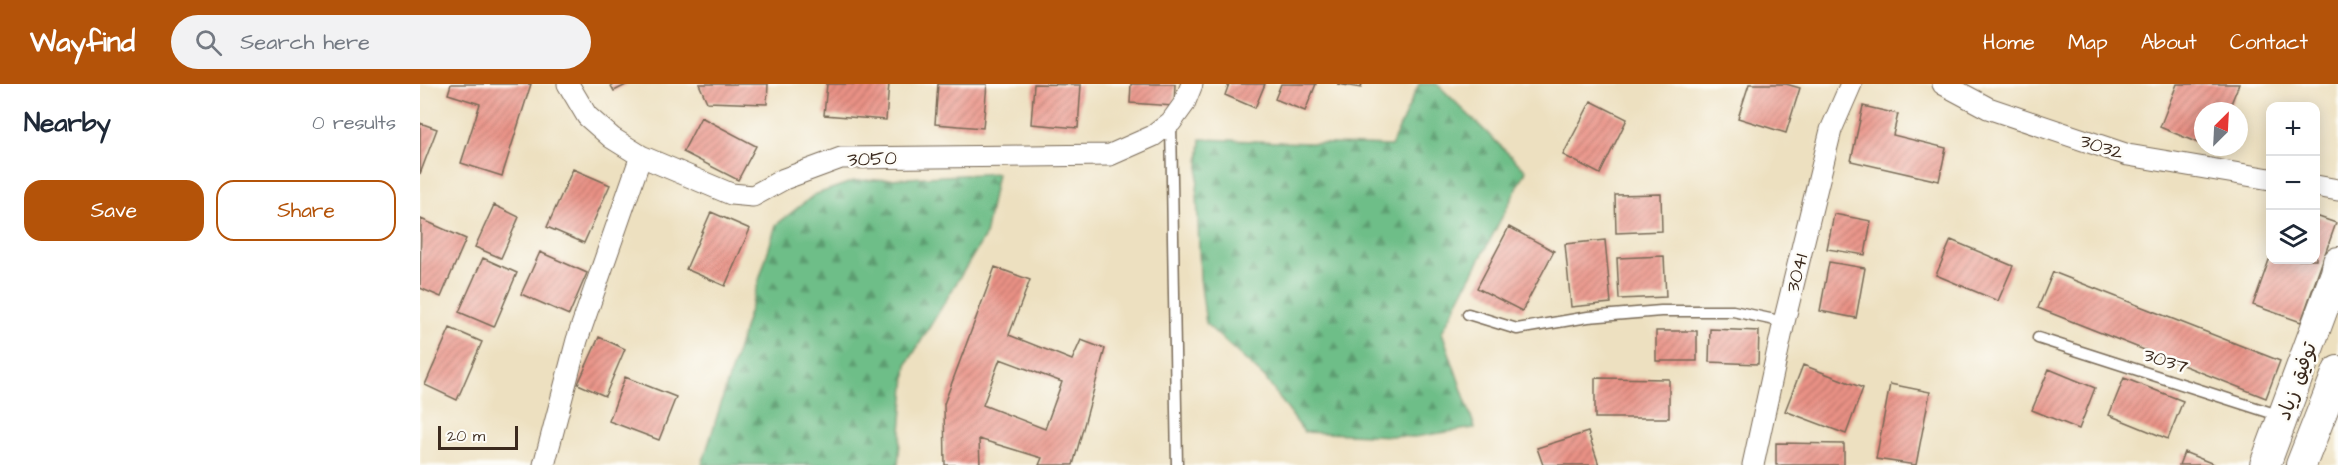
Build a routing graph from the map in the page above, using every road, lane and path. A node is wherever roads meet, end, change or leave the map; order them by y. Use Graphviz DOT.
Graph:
graph roads {
  1 [pos="568,84"];
  2 [pos="1192,84"];
  3 [pos="1851,84"];
  4 [pos="1943,84"];
  5 [pos="1171,122"];
  6 [pos="641,156"];
  7 [pos="2266,178"];
  8 [pos="2320,187"];
  9 [pos="2338,190"];
  10 [pos="2338,262"];
  11 [pos="1468,314"];
  12 [pos="1784,322"];
  13 [pos="2038,338"];
  14 [pos="2338,371"];
  15 [pos="2283,417"];
  16 [pos="544,465"];
  17 [pos="1178,465"];
  18 [pos="1753,465"];
  19 [pos="2265,465"];
  20 [pos="2301,465"];
  1 -- 6 [label="street, 3050"];
  2 -- 5 [label="street, 3050"];
  3 -- 12 [label="street, 3041"];
  4 -- 7 [label="street, 3032"];
  5 -- 6 [label="street, 3050"];
  5 -- 17 [label="lane"];
  6 -- 16 [label="street"];
  8 -- 9 [label="street"];
  10 -- 15 [label="street, توفيق زياد"];
  11 -- 12 [label="lane"];
  12 -- 18 [label="street, 3041"];
  13 -- 15 [label="lane, 3037"];
  14 -- 20 [label="street, توفيق زياد"];
  15 -- 19 [label="street, توفيق زياد"];
}
